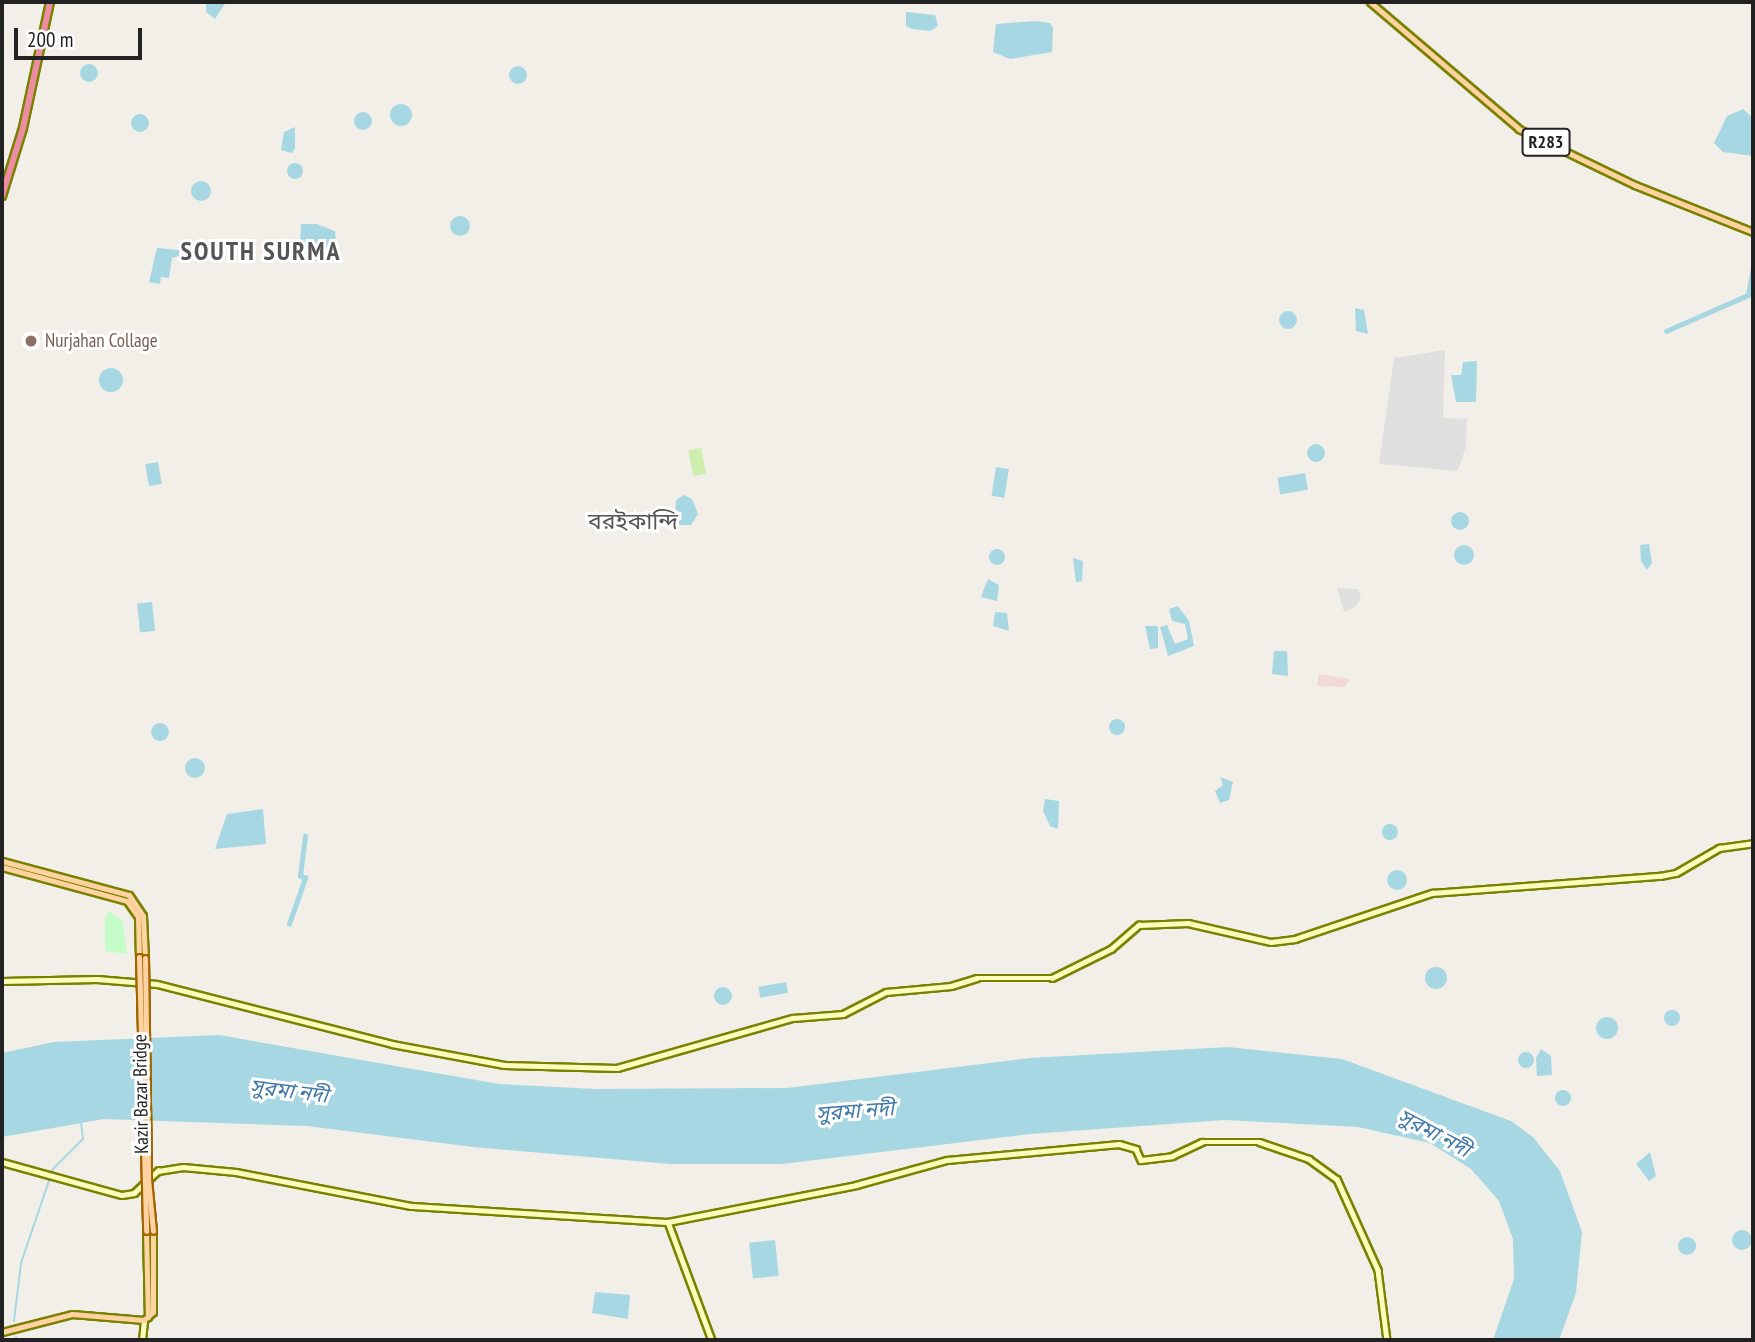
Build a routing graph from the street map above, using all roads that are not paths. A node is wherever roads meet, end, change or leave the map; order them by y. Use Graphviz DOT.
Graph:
graph roads {
  1 [pos="50,2"];
  2 [pos="1370,2"];
  3 [pos="2,196"];
  4 [pos="1753,232"];
  5 [pos="1753,843"];
  6 [pos="2,861"];
  7 [pos="2,867"];
  8 [pos="142,958"];
  9 [pos="2,981"];
  10 [pos="2,1162"];
  11 [pos="668,1222"];
  12 [pos="146,1319"];
  13 [pos="2,1332"];
  14 [pos="142,1340"];
  15 [pos="712,1340"];
  16 [pos="1387,1340"];
  1 -- 3 [label="highway"];
  2 -- 4 [label="main road, R283"];
  5 -- 9 [label="street"];
  6 -- 8 [label="main road"];
  7 -- 8 [label="main road"];
  8 -- 12 [label="main road, bridge"];
  10 -- 11 [label="street"];
  11 -- 15 [label="street"];
  11 -- 16 [label="street"];
  12 -- 13 [label="main road"];
  12 -- 14 [label="street"];
}
